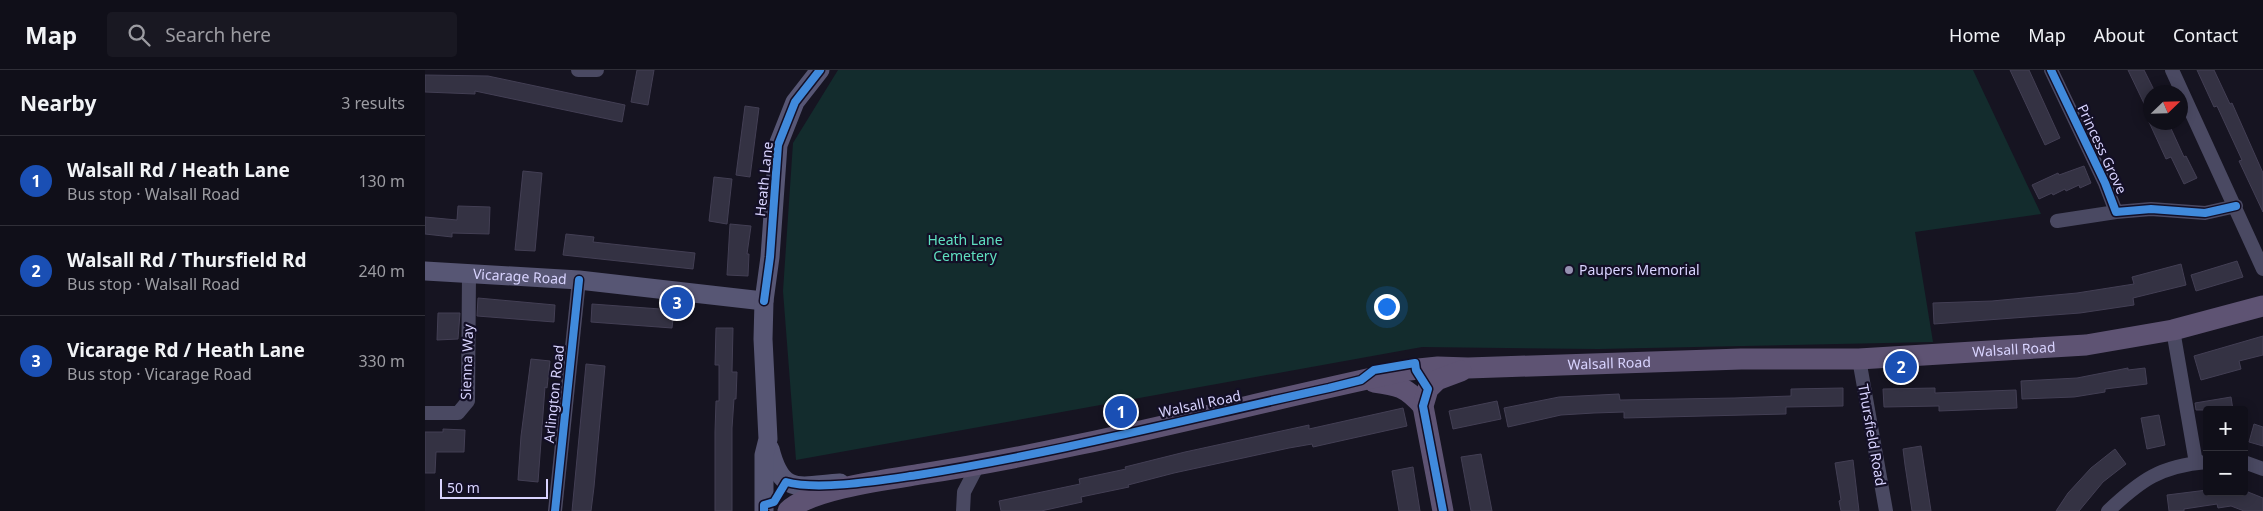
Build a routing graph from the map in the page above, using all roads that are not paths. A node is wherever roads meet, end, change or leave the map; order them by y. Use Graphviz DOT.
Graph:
graph roads {
  1 [pos="579,70"];
  2 [pos="597,70"];
  3 [pos="820,70"];
  4 [pos="2051,70"];
  5 [pos="2172,70"];
  6 [pos="2236,206"];
  7 [pos="2116,212"];
  8 [pos="2057,221"];
  9 [pos="2263,269"];
  10 [pos="425,271"];
  11 [pos="469,273"];
  12 [pos="579,280"];
  13 [pos="764,301"];
  14 [pos="2263,306"];
  15 [pos="2173,330"];
  16 [pos="1859,359"];
  17 [pos="1468,368"];
  18 [pos="1361,380"];
  19 [pos="1423,406"];
  20 [pos="425,413"];
  21 [pos="768,439"];
  22 [pos="2201,463"];
  23 [pos="2248,463"];
  24 [pos="978,465"];
  25 [pos="2263,469"];
  26 [pos="879,480"];
  27 [pos="555,511"];
  28 [pos="763,511"];
  29 [pos="789,511"];
  30 [pos="963,511"];
  31 [pos="1443,511"];
  32 [pos="1886,511"];
  33 [pos="2108,511"];
  1 -- 2 [label="street"];
  3 -- 13 [label="main road, Heath Lane"];
  4 -- 7 [label="street, Princess Grove"];
  5 -- 6 [label="street"];
  6 -- 7 [label="street, Princess Grove"];
  6 -- 9 [label="street"];
  7 -- 8 [label="street, Princess Grove"];
  10 -- 11 [label="main road, Vicarage Road"];
  11 -- 12 [label="main road, Vicarage Road"];
  11 -- 20 [label="street, Sienna Way"];
  12 -- 13 [label="main road, Vicarage Road"];
  12 -- 27 [label="street, Arlington Road"];
  13 -- 21 [label="main road, Heath Lane"];
  14 -- 15 [label="main road, Walsall Road"];
  15 -- 16 [label="main road, Walsall Road"];
  15 -- 22 [label="street"];
  16 -- 17 [label="main road, Walsall Road"];
  16 -- 32 [label="street, Thursfield Road"];
  17 -- 18 [label="main road, Walsall Road"];
  17 -- 19 [label="main road"];
  18 -- 19 [label="main road"];
  18 -- 24 [label="main road, Walsall Road"];
  19 -- 31 [label="main road"];
  21 -- 26 [label="main road"];
  21 -- 28 [label="main road, Heath Lane"];
  22 -- 33 [label="street"];
  23 -- 25 [label="street"];
  24 -- 26 [label="main road, Walsall Road"];
  24 -- 30 [label="street"];
  26 -- 29 [label="main road, Walsall Road"];
}
